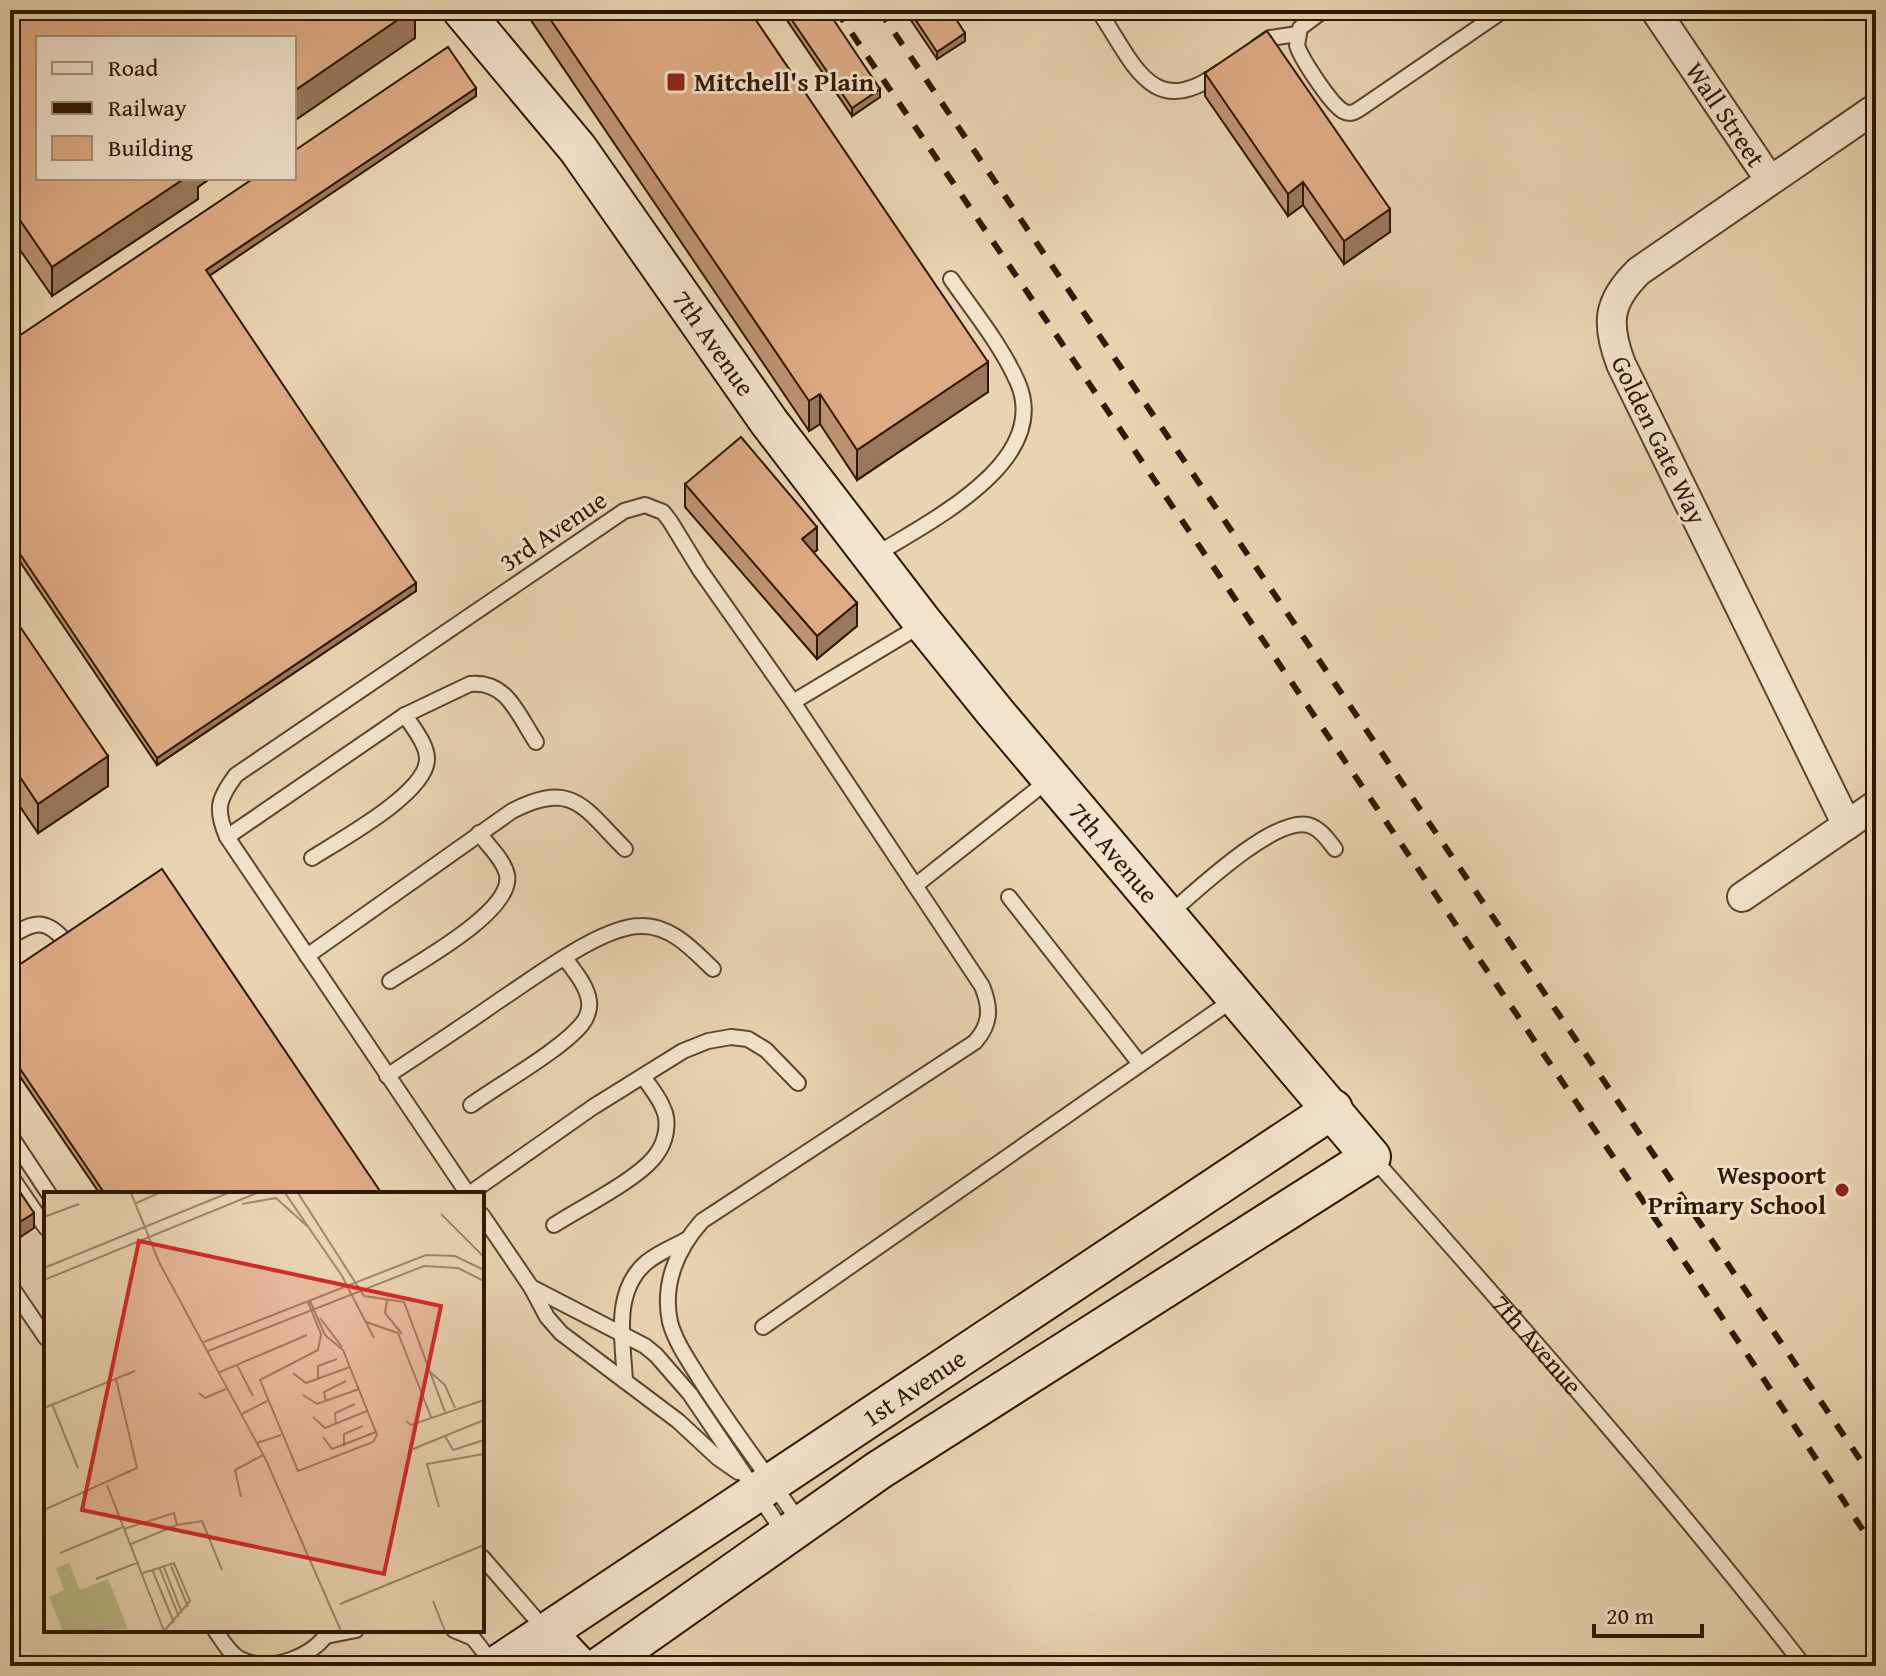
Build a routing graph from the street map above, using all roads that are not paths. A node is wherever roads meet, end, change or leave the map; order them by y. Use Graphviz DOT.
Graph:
graph roads {
  1 [pos="462,10"];
  2 [pos="1098,10"];
  3 [pos="1324,10"];
  4 [pos="1504,10"];
  5 [pos="1655,10"];
  6 [pos="1297,34"];
  7 [pos="1245,54"];
  8 [pos="1233,63"];
  9 [pos="1876,108"];
  10 [pos="1769,179"];
  11 [pos="951,279"];
  12 [pos="872,557"];
  13 [pos="924,624"];
  14 [pos="793,702"];
  15 [pos="405,715"];
  16 [pos="536,742"];
  17 [pos="1051,778"];
  18 [pos="1876,805"];
  19 [pos="1847,825"];
  20 [pos="479,833"];
  21 [pos="227,837"];
  22 [pos="625,849"];
  23 [pos="1335,849"];
  24 [pos="312,858"];
  25 [pos="916,885"];
  26 [pos="1009,897"];
  27 [pos="1742,897"];
  28 [pos="1168,915"];
  29 [pos="61,936"];
  30 [pos="10,937"];
  31 [pos="307,956"];
  32 [pos="565,958"];
  33 [pos="713,969"];
  34 [pos="390,981"];
  35 [pos="1238,997"];
  36 [pos="1140,1064"];
  37 [pos="387,1076"];
  38 [pos="643,1076"];
  39 [pos="798,1083"];
  40 [pos="471,1105"];
  41 [pos="1333,1109"];
  42 [pos="10,1135"];
  43 [pos="1371,1157"];
  44 [pos="10,1175"];
  45 [pos="48,1192"];
  46 [pos="467,1192"];
  47 [pos="471,1192"];
  48 [pos="484,1218"];
  49 [pos="44,1225"];
  50 [pos="554,1225"];
  51 [pos="686,1239"];
  52 [pos="10,1285"];
  53 [pos="531,1287"];
  54 [pos="763,1327"];
  55 [pos="623,1334"];
  56 [pos="44,1335"];
  57 [pos="625,1381"];
  58 [pos="758,1484"];
  59 [pos="794,1530"];
  60 [pos="484,1559"];
  61 [pos="216,1632"];
  62 [pos="459,1632"];
  63 [pos="328,1633"];
  64 [pos="547,1633"];
  65 [pos="496,1666"];
  66 [pos="578,1666"];
  67 [pos="601,1666"];
  68 [pos="1804,1666"];
  1 -- 12 [label="street, 7th Avenue"];
  2 -- 8 [label="lane"];
  3 -- 6 [label="lane"];
  4 -- 6 [label="lane"];
  5 -- 10 [label="street, Wall Street"];
  6 -- 7 [label="lane"];
  9 -- 10 [label="street, Golden Gate Way"];
  10 -- 19 [label="street, Golden Gate Way"];
  11 -- 12 [label="lane"];
  12 -- 13 [label="street, 7th Avenue"];
  13 -- 14 [label="lane"];
  13 -- 17 [label="street, 7th Avenue"];
  14 -- 21 [label="lane, 3rd Avenue"];
  14 -- 25 [label="lane, 3rd Avenue"];
  15 -- 16 [label="lane"];
  15 -- 21 [label="lane"];
  15 -- 24 [label="lane"];
  17 -- 25 [label="lane"];
  17 -- 28 [label="street, 7th Avenue"];
  18 -- 19 [label="street"];
  19 -- 27 [label="street"];
  20 -- 22 [label="lane"];
  20 -- 31 [label="lane"];
  20 -- 34 [label="lane"];
  21 -- 31 [label="lane"];
  23 -- 28 [label="lane"];
  25 -- 51 [label="lane, 3rd Avenue"];
  26 -- 36 [label="lane"];
  28 -- 35 [label="street, 7th Avenue"];
  29 -- 30 [label="lane"];
  31 -- 37 [label="lane"];
  32 -- 33 [label="lane"];
  32 -- 37 [label="lane"];
  32 -- 40 [label="lane"];
  35 -- 36 [label="lane"];
  35 -- 41 [label="street, 7th Avenue"];
  36 -- 54 [label="lane"];
  37 -- 46 [label="lane"];
  38 -- 39 [label="lane"];
  38 -- 47 [label="lane"];
  38 -- 50 [label="lane"];
  41 -- 43 [label="street, 7th Avenue"];
  41 -- 58 [label="street, 1st Avenue"];
  42 -- 45 [label="lane"];
  43 -- 59 [label="street, 1st Avenue"];
  43 -- 68 [label="lane, 7th Avenue"];
  44 -- 49 [label="lane"];
  48 -- 53 [label="lane"];
  51 -- 55 [label="lane"];
  51 -- 58 [label="lane"];
  52 -- 56 [label="lane"];
  53 -- 55 [label="lane"];
  53 -- 57 [label="lane"];
  55 -- 57 [label="lane"];
  55 -- 58 [label="lane"];
  57 -- 58 [label="lane"];
  58 -- 59 [label="lane"];
  58 -- 64 [label="street, 1st Avenue"];
  59 -- 67 [label="street, 1st Avenue"];
  60 -- 64 [label="lane"];
  61 -- 63 [label="lane"];
  62 -- 65 [label="lane"];
  64 -- 65 [label="street, 1st Avenue"];
  64 -- 66 [label="street"];
}
